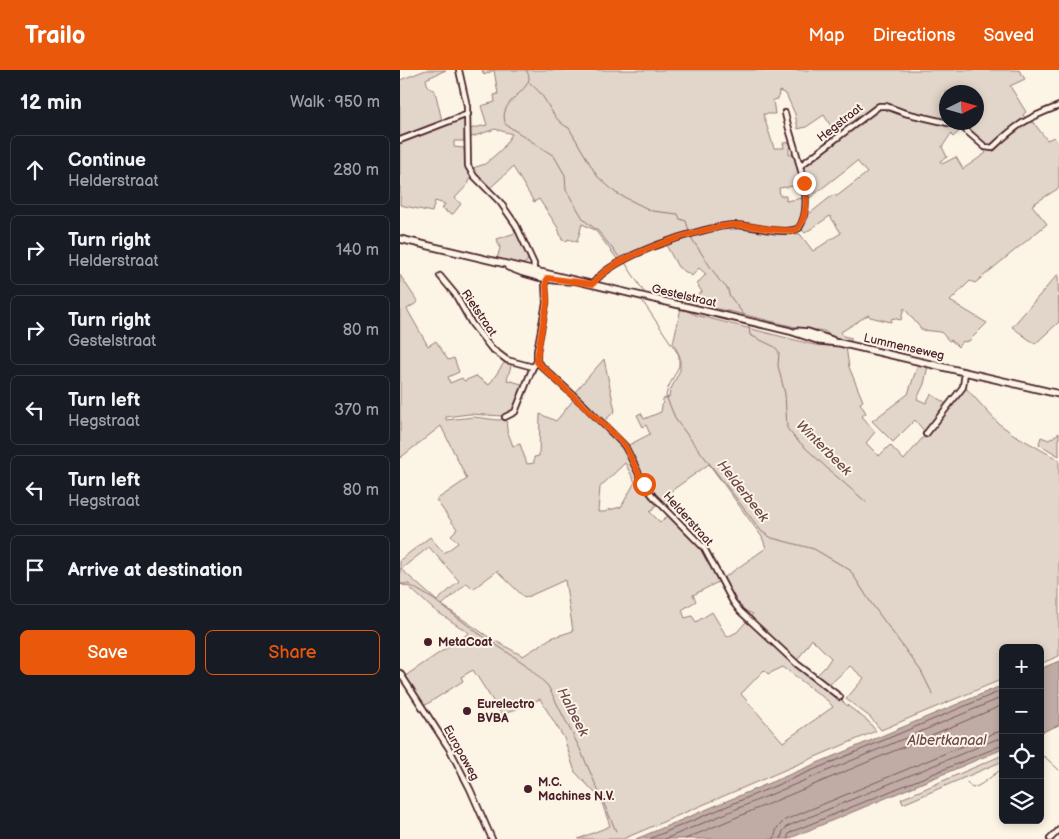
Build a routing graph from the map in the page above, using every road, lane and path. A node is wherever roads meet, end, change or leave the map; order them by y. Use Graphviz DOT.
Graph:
graph roads {
  1 [pos="460,70"];
  2 [pos="1059,106"];
  3 [pos="785,113"];
  4 [pos="468,114"];
  5 [pos="400,140"];
  6 [pos="800,166"];
  7 [pos="400,239"];
  8 [pos="534,272"];
  9 [pos="547,275"];
  10 [pos="440,276"];
  11 [pos="593,284"];
  12 [pos="838,342"];
  13 [pos="537,362"];
  14 [pos="533,367"];
  15 [pos="965,372"];
  16 [pos="1059,394"];
  17 [pos="505,417"];
  18 [pos="926,434"];
  19 [pos="400,673"];
  20 [pos="402,682"];
  21 [pos="840,697"];
  22 [pos="1059,830"];
  23 [pos="492,839"];
  24 [pos="1050,839"];
  1 -- 4 [label="street"];
  2 -- 6 [label="street, Hegstraat"];
  3 -- 6 [label="street"];
  4 -- 5 [label="street"];
  4 -- 8 [label="street"];
  6 -- 11 [label="street"];
  7 -- 8 [label="main road, Gestelstraat"];
  8 -- 9 [label="main road, Gestelstraat"];
  9 -- 11 [label="main road, Gestelstraat"];
  9 -- 13 [label="street"];
  10 -- 14 [label="street, Rietstraat"];
  11 -- 12 [label="main road, Gestelstraat"];
  12 -- 15 [label="main road, Lummenseweg"];
  13 -- 14 [label="street"];
  13 -- 21 [label="street, Helderstraat"];
  14 -- 17 [label="street"];
  15 -- 16 [label="main road, Lummenseweg"];
  15 -- 18 [label="street"];
  19 -- 20 [label="street, Europaweg"];
  20 -- 23 [label="street, Europaweg"];
  22 -- 24 [label="street"];
}
